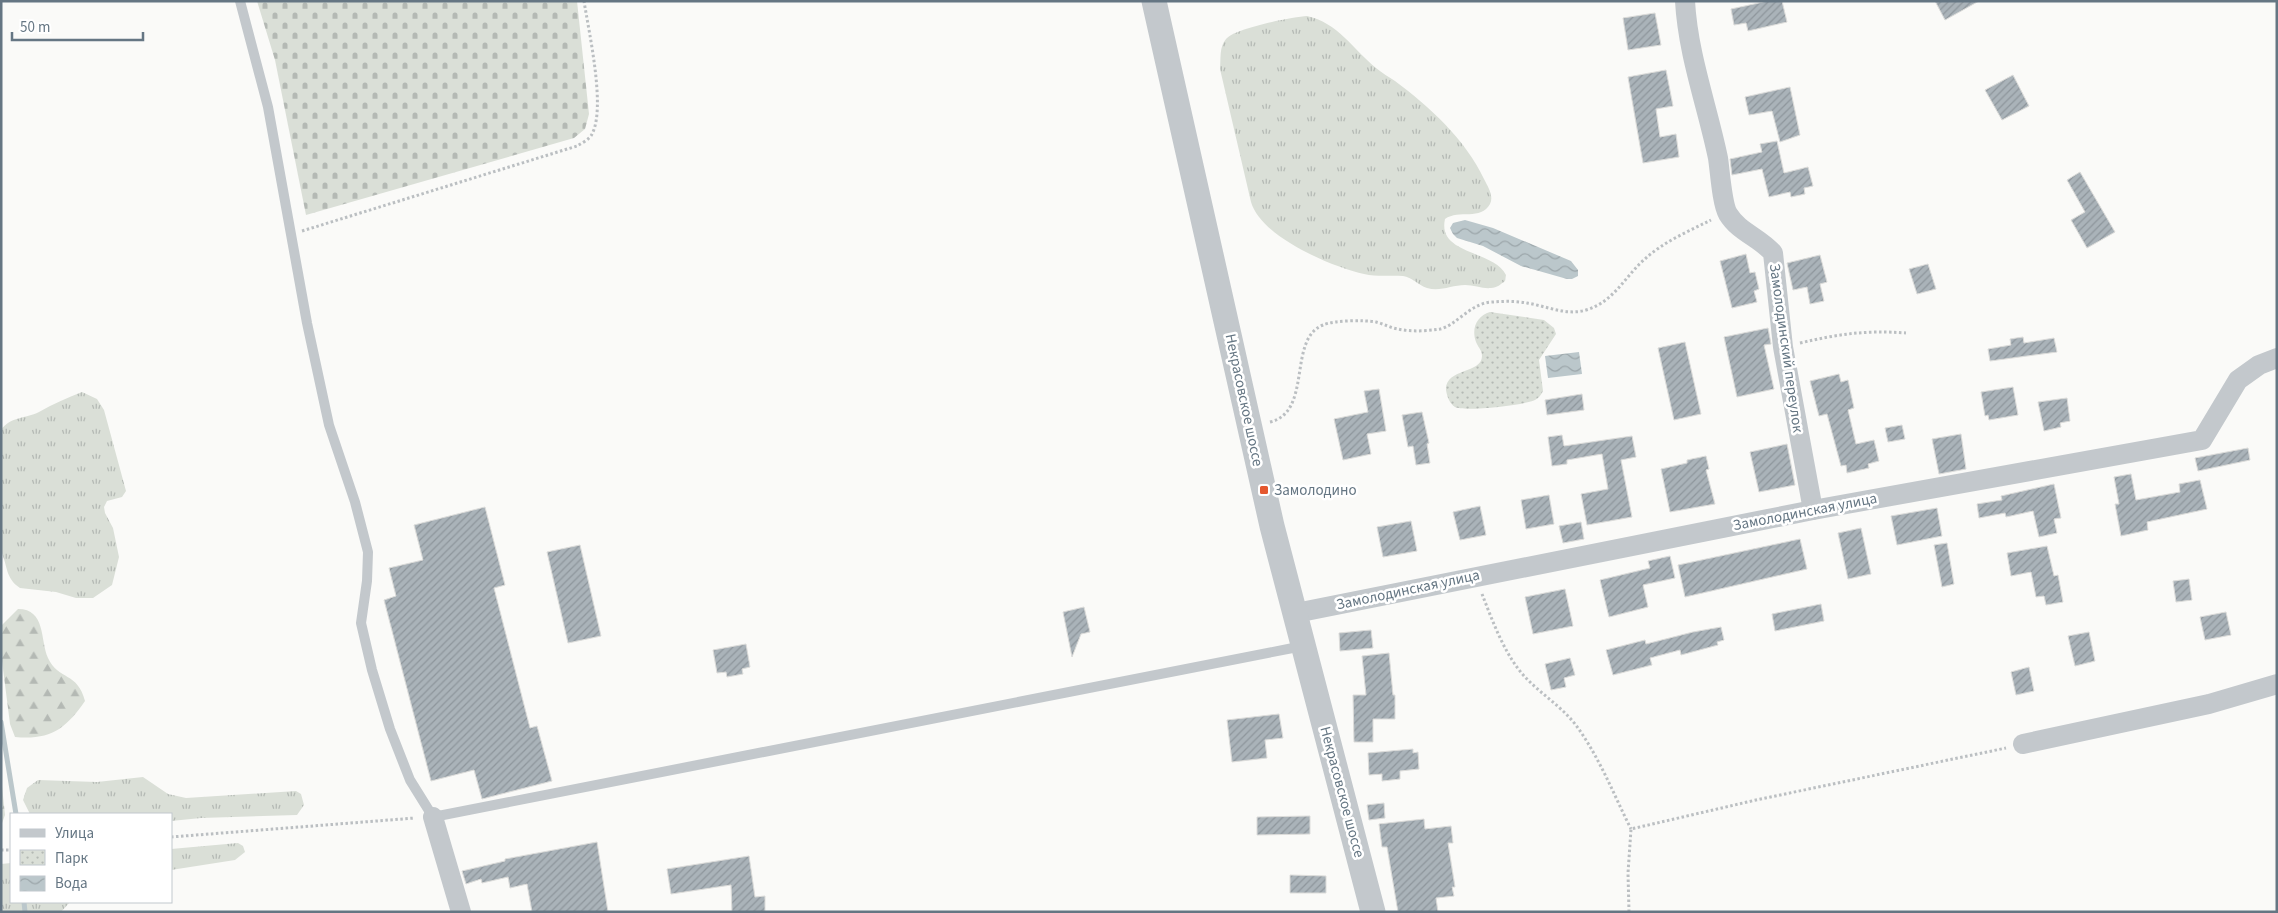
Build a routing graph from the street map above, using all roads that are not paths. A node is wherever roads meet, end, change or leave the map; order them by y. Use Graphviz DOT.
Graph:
graph roads {
  1 [pos="240,1"];
  2 [pos="1154,1"];
  3 [pos="1685,1"];
  4 [pos="2277,358"];
  5 [pos="1813,510"];
  6 [pos="1296,614"];
  7 [pos="1304,646"];
  8 [pos="2277,684"];
  9 [pos="2023,744"];
  10 [pos="433,817"];
  11 [pos="461,912"];
  12 [pos="1373,912"];
  1 -- 10 [label="lane"];
  2 -- 6 [label="street, Некрасовское шоссе"];
  3 -- 5 [label="street, Замолодинский переулок"];
  4 -- 5 [label="street, Замолодинская улица"];
  5 -- 6 [label="street, Замолодинская улица"];
  6 -- 7 [label="street, Некрасовское шоссе"];
  7 -- 10 [label="lane"];
  7 -- 12 [label="street, Некрасовское шоссе"];
  8 -- 9 [label="street"];
  10 -- 11 [label="street"];
}
